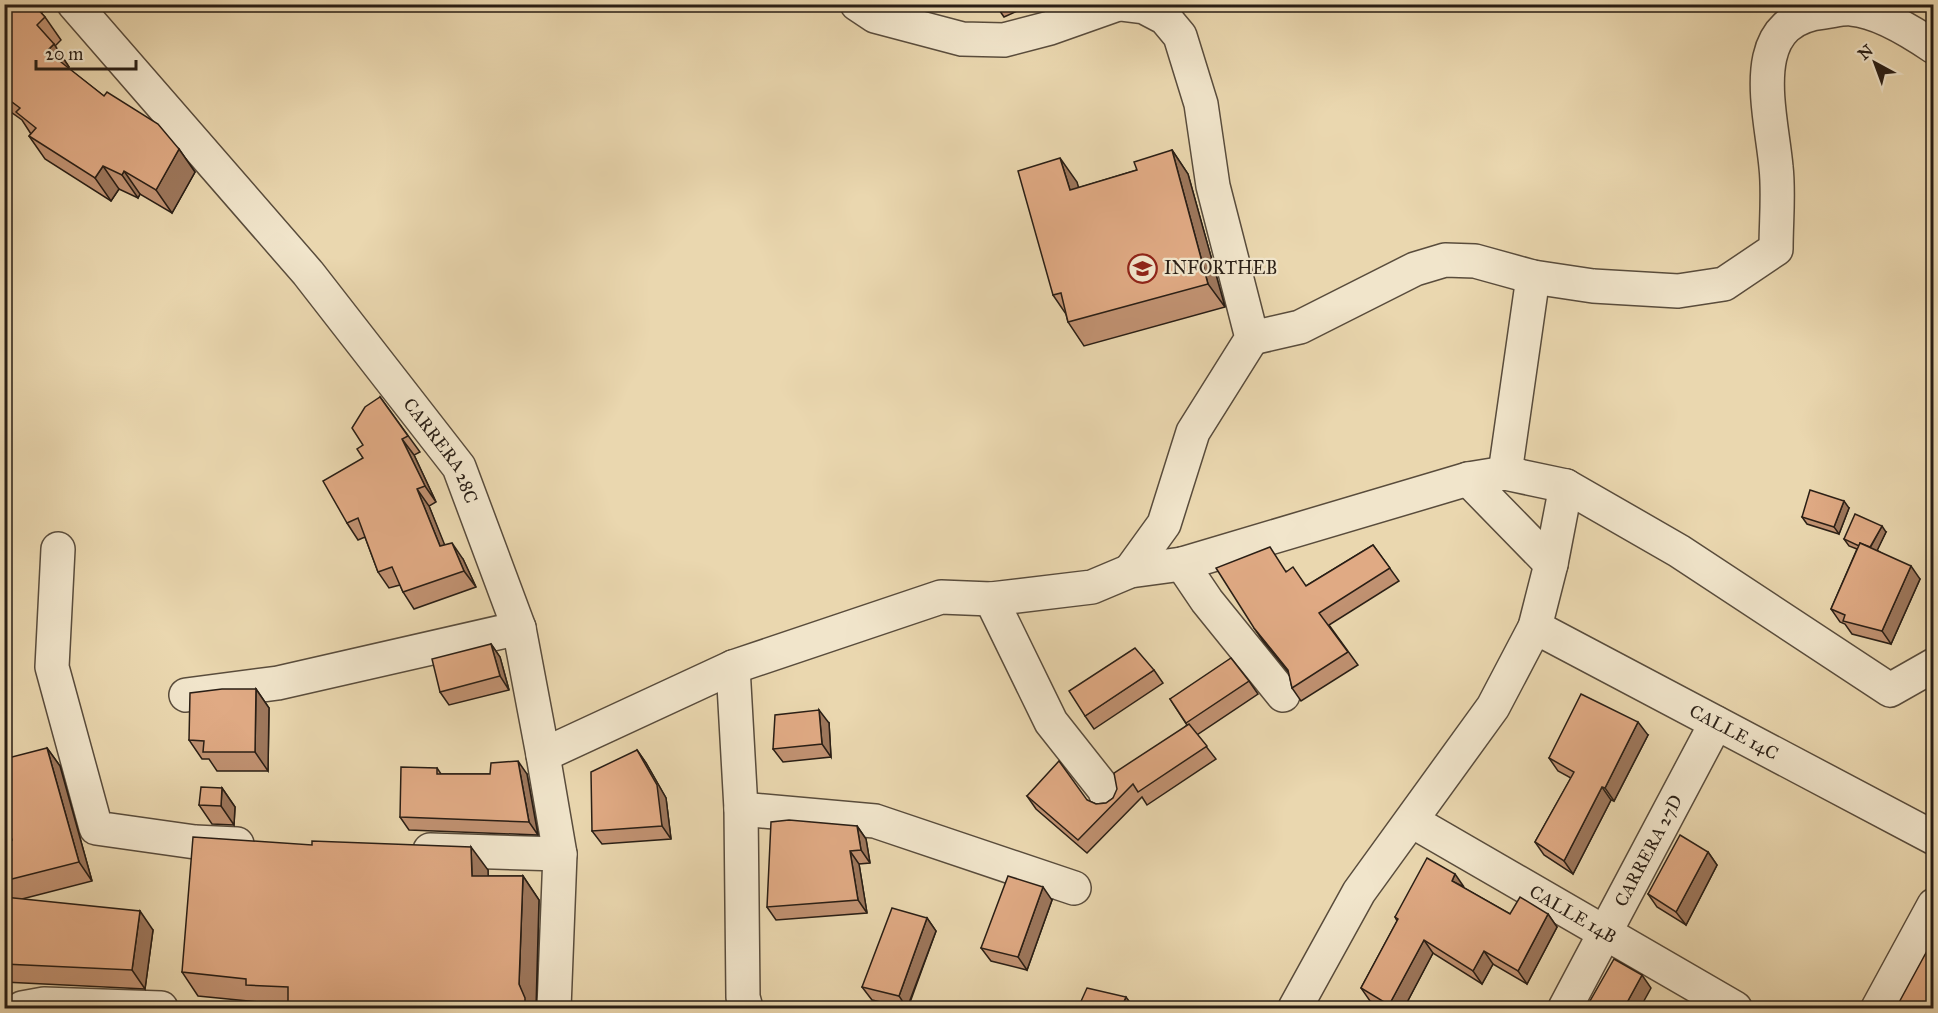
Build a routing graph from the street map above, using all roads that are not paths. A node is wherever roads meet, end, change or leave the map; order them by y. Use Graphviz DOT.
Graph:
graph roads {
  1 [pos="74,4"];
  2 [pos="857,4"];
  3 [pos="1119,4"];
  4 [pos="1934,47"];
  5 [pos="1533,277"];
  6 [pos="1252,338"];
  7 [pos="1505,473"];
  8 [pos="1468,479"];
  9 [pos="1566,486"];
  10 [pos="58,549"];
  11 [pos="1182,564"];
  12 [pos="1551,564"];
  13 [pos="1130,570"];
  14 [pos="992,599"];
  15 [pos="1535,627"];
  16 [pos="519,628"];
  17 [pos="1934,665"];
  18 [pos="733,667"];
  19 [pos="186,695"];
  20 [pos="1283,695"];
  21 [pos="1716,723"];
  22 [pos="543,755"];
  23 [pos="1108,799"];
  24 [pos="741,809"];
  25 [pos="1412,821"];
  26 [pos="1934,838"];
  27 [pos="266,845"];
  28 [pos="395,849"];
  29 [pos="560,854"];
  30 [pos="1074,888"];
  31 [pos="1934,905"];
  32 [pos="1604,932"];
  33 [pos="4,998"];
  34 [pos="14,1008"];
  35 [pos="22,1008"];
  36 [pos="161,1008"];
  37 [pos="554,1008"];
  38 [pos="746,1008"];
  39 [pos="1295,1008"];
  40 [pos="1565,1008"];
  41 [pos="1735,1008"];
  42 [pos="1878,1008"];
  1 -- 16 [label="street, CARRERA 28C"];
  2 -- 3 [label="street"];
  3 -- 6 [label="street"];
  4 -- 5 [label="street"];
  5 -- 6 [label="street"];
  5 -- 7 [label="street"];
  6 -- 13 [label="street"];
  7 -- 8 [label="street"];
  7 -- 9 [label="street"];
  8 -- 11 [label="street"];
  8 -- 12 [label="street"];
  9 -- 12 [label="street"];
  9 -- 17 [label="street"];
  10 -- 27 [label="street"];
  11 -- 13 [label="street"];
  11 -- 20 [label="street"];
  12 -- 15 [label="street"];
  13 -- 14 [label="street"];
  14 -- 18 [label="street"];
  14 -- 23 [label="street"];
  15 -- 21 [label="street, CALLE 14C"];
  15 -- 25 [label="street"];
  16 -- 19 [label="street"];
  16 -- 22 [label="street, CARRERA 28C"];
  18 -- 22 [label="street"];
  18 -- 24 [label="street"];
  21 -- 26 [label="street, CALLE 14C"];
  21 -- 32 [label="street, CARRERA 27D"];
  22 -- 29 [label="street, CARRERA 28C"];
  24 -- 30 [label="street"];
  24 -- 38 [label="street"];
  25 -- 32 [label="street, CALLE 14B"];
  25 -- 39 [label="street"];
  28 -- 29 [label="street"];
  29 -- 37 [label="street, CARRERA 28C"];
  31 -- 42 [label="street"];
  32 -- 40 [label="street, CARRERA 27D"];
  32 -- 41 [label="street, CALLE 14B"];
  33 -- 34 [label="street"];
  35 -- 36 [label="street"];
}
